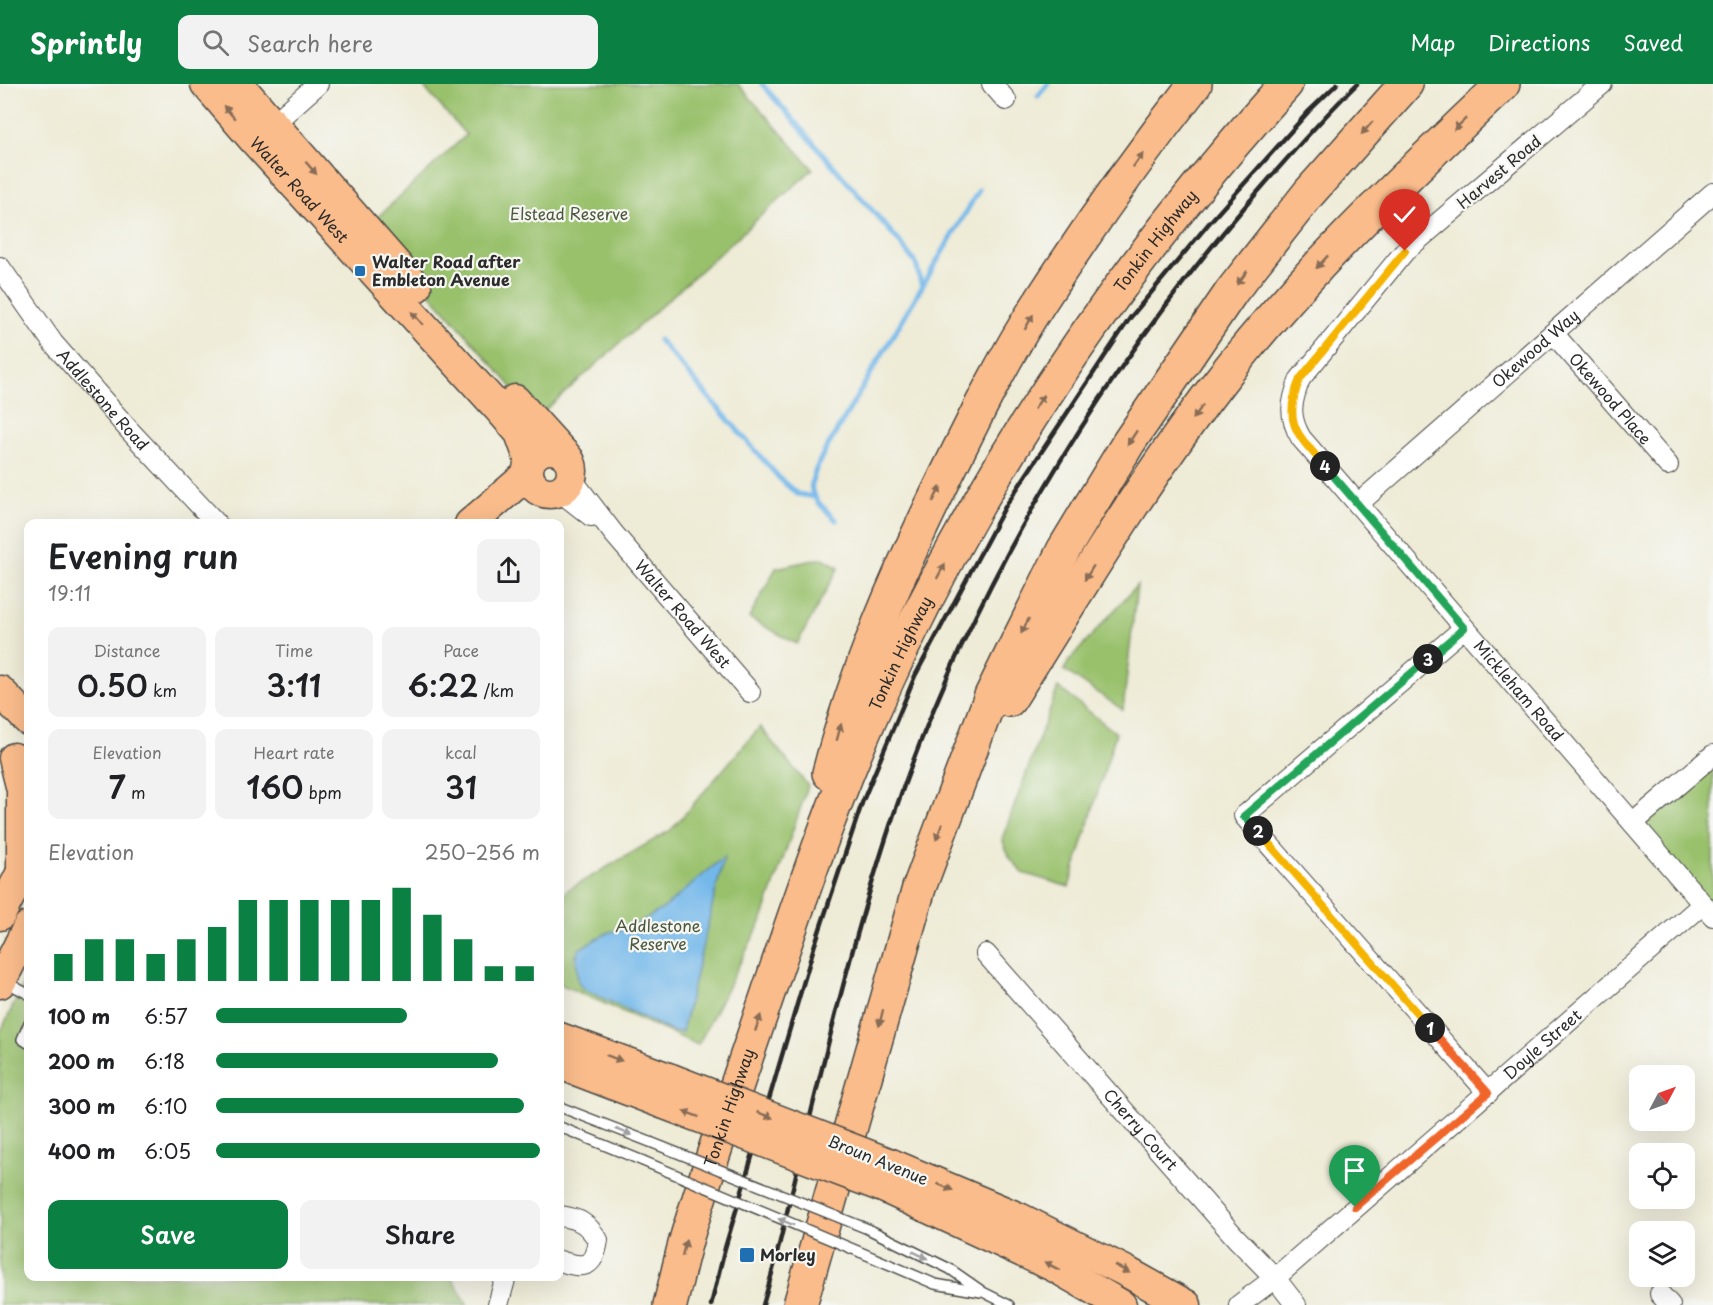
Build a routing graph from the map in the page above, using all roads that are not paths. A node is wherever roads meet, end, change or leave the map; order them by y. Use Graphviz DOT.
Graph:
graph roads {
  1 [pos="206,84"];
  2 [pos="238,84"];
  3 [pos="318,84"];
  4 [pos="992,84"];
  5 [pos="1195,84"];
  6 [pos="1286,84"];
  7 [pos="1406,84"];
  8 [pos="1503,84"];
  9 [pos="1602,84"];
  10 [pos="1006,100"];
  11 [pos="263,132"];
  12 [pos="1713,193"];
  13 [pos="0,267"];
  14 [pos="1553,333"];
  15 [pos="1301,438"];
  16 [pos="1668,465"];
  17 [pos="550,475"];
  18 [pos="1358,504"];
  19 [pos="212,519"];
  20 [pos="478,519"];
  21 [pos="487,519"];
  22 [pos="1464,628"];
  23 [pos="0,681"];
  24 [pos="0,691"];
  25 [pos="750,692"];
  26 [pos="24,696"];
  27 [pos="24,716"];
  28 [pos="1713,755"];
  29 [pos="14,758"];
  30 [pos="960,778"];
  31 [pos="1633,824"];
  32 [pos="24,840"];
  33 [pos="24,867"];
  34 [pos="1708,910"];
  35 [pos="0,915"];
  36 [pos="24,935"];
  37 [pos="783,951"];
  38 [pos="986,954"];
  39 [pos="1,981"];
  40 [pos="24,992"];
  41 [pos="564,1040"];
  42 [pos="564,1065"];
  43 [pos="667,1091"];
  44 [pos="1488,1093"];
  45 [pos="564,1109"];
  46 [pos="564,1129"];
  47 [pos="887,1176"];
  48 [pos="564,1217"];
  49 [pos="564,1262"];
  50 [pos="1275,1278"];
  51 [pos="505,1281"];
  52 [pos="983,1292"];
  53 [pos="498,1305"];
  54 [pos="670,1305"];
  55 [pos="800,1305"];
  56 [pos="1009,1305"];
  57 [pos="1121,1305"];
  58 [pos="1186,1305"];
  59 [pos="1239,1305"];
  60 [pos="1263,1305"];
  61 [pos="1296,1305"];
  11 -- 1 [label="main road, Walter Road West, one-way"];
  2 -- 11 [label="main road, Walter Road West"];
  3 -- 11 [label="street"];
  4 -- 10 [label="street"];
  37 -- 5 [label="highway, one-way"];
  37 -- 6 [label="highway, Tonkin Highway, one-way"];
  7 -- 30 [label="highway, one-way"];
  8 -- 30 [label="highway, one-way"];
  9 -- 15 [label="street, Harvest Road"];
  11 -- 17 [label="main road, Walter Road West"];
  12 -- 14 [label="street, Okewood Way"];
  13 -- 19 [label="street, Addlestone Road"];
  14 -- 16 [label="street, Okewood Place"];
  14 -- 18 [label="street, Okewood Way"];
  15 -- 18 [label="street, Mickleham Road"];
  17 -- 20 [label="main road"];
  17 -- 21 [label="main road"];
  17 -- 25 [label="street, Walter Road West"];
  18 -- 22 [label="street, Mickleham Road"];
  22 -- 31 [label="street, Mickleham Road"];
  22 -- 44 [label="street"];
  23 -- 26 [label="main road"];
  24 -- 27 [label="main road"];
  28 -- 31 [label="street"];
  29 -- 32 [label="main road"];
  30 -- 55 [label="highway, one-way"];
  31 -- 34 [label="street, Mickleham Road"];
  33 -- 35 [label="main road"];
  34 -- 44 [label="street, Doyle Street"];
  36 -- 39 [label="main road"];
  54 -- 37 [label="highway, Tonkin Highway, one-way"];
  38 -- 50 [label="street, Cherry Court"];
  39 -- 40 [label="lane"];
  41 -- 43 [label="main road, Broun Avenue, one-way"];
  42 -- 43 [label="main road, Broun Avenue"];
  43 -- 47 [label="main road, Broun Avenue, bridge"];
  44 -- 50 [label="street, Doyle Street"];
  45 -- 52 [label="lane, one-way, bridge"];
  52 -- 46 [label="lane, one-way, bridge"];
  57 -- 47 [label="main road, Broun Avenue, one-way"];
  47 -- 58 [label="main road, Broun Avenue, one-way"];
  48 -- 49 [label="street"];
  50 -- 59 [label="street, Doyle Street"];
  50 -- 60 [label="street, Doyle Street"];
  50 -- 61 [label="street, Cherry Court"];
  51 -- 53 [label="street"];
  52 -- 56 [label="lane"];
}
